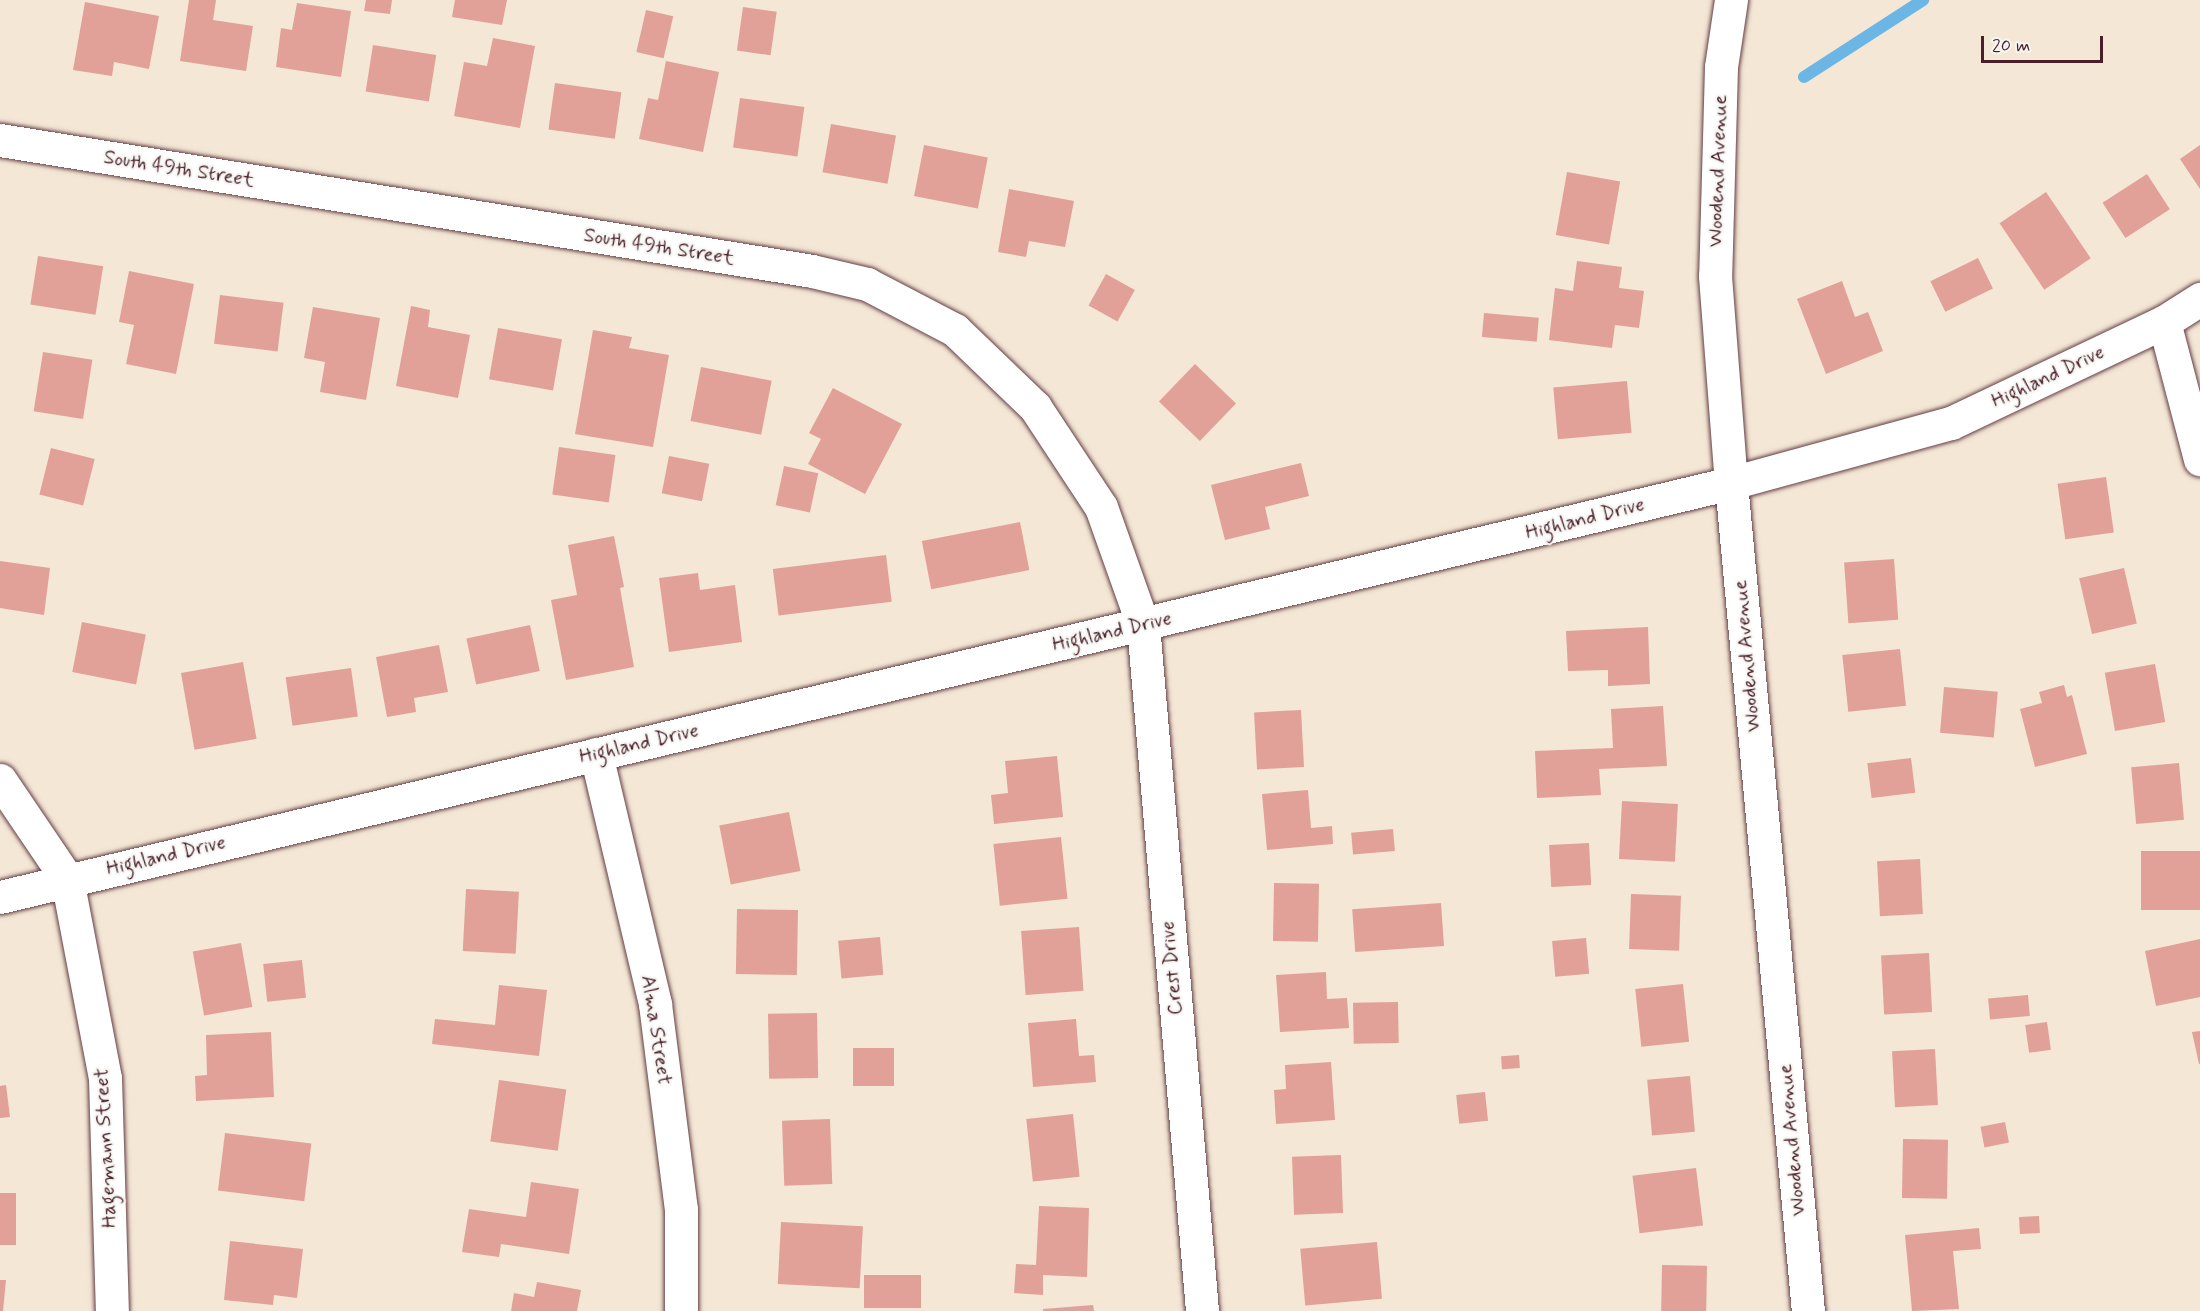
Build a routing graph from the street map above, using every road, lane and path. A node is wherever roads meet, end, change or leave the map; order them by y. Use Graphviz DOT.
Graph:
graph roads {
  1 [pos="1731,0"];
  2 [pos="0,140"];
  3 [pos="2200,299"];
  4 [pos="2164,322"];
  5 [pos="2200,459"];
  6 [pos="1731,483"];
  7 [pos="1143,625"];
  8 [pos="596,754"];
  9 [pos="0,780"];
  10 [pos="67,879"];
  11 [pos="0,897"];
  12 [pos="112,1311"];
  13 [pos="681,1311"];
  14 [pos="1202,1311"];
  15 [pos="1808,1311"];
  1 -- 6 [label="street, Woodend Avenue"];
  2 -- 7 [label="street, South 49th Street"];
  3 -- 4 [label="street, Highland Drive"];
  4 -- 5 [label="street"];
  4 -- 6 [label="street, Highland Drive"];
  6 -- 7 [label="street, Highland Drive"];
  6 -- 15 [label="street, Woodend Avenue"];
  7 -- 8 [label="street, Highland Drive"];
  7 -- 14 [label="street, Crest Drive"];
  8 -- 10 [label="street, Highland Drive"];
  8 -- 13 [label="street, Alma Street"];
  9 -- 10 [label="street"];
  10 -- 11 [label="street, Highland Drive"];
  10 -- 12 [label="street, Hagemann Street"];
}
